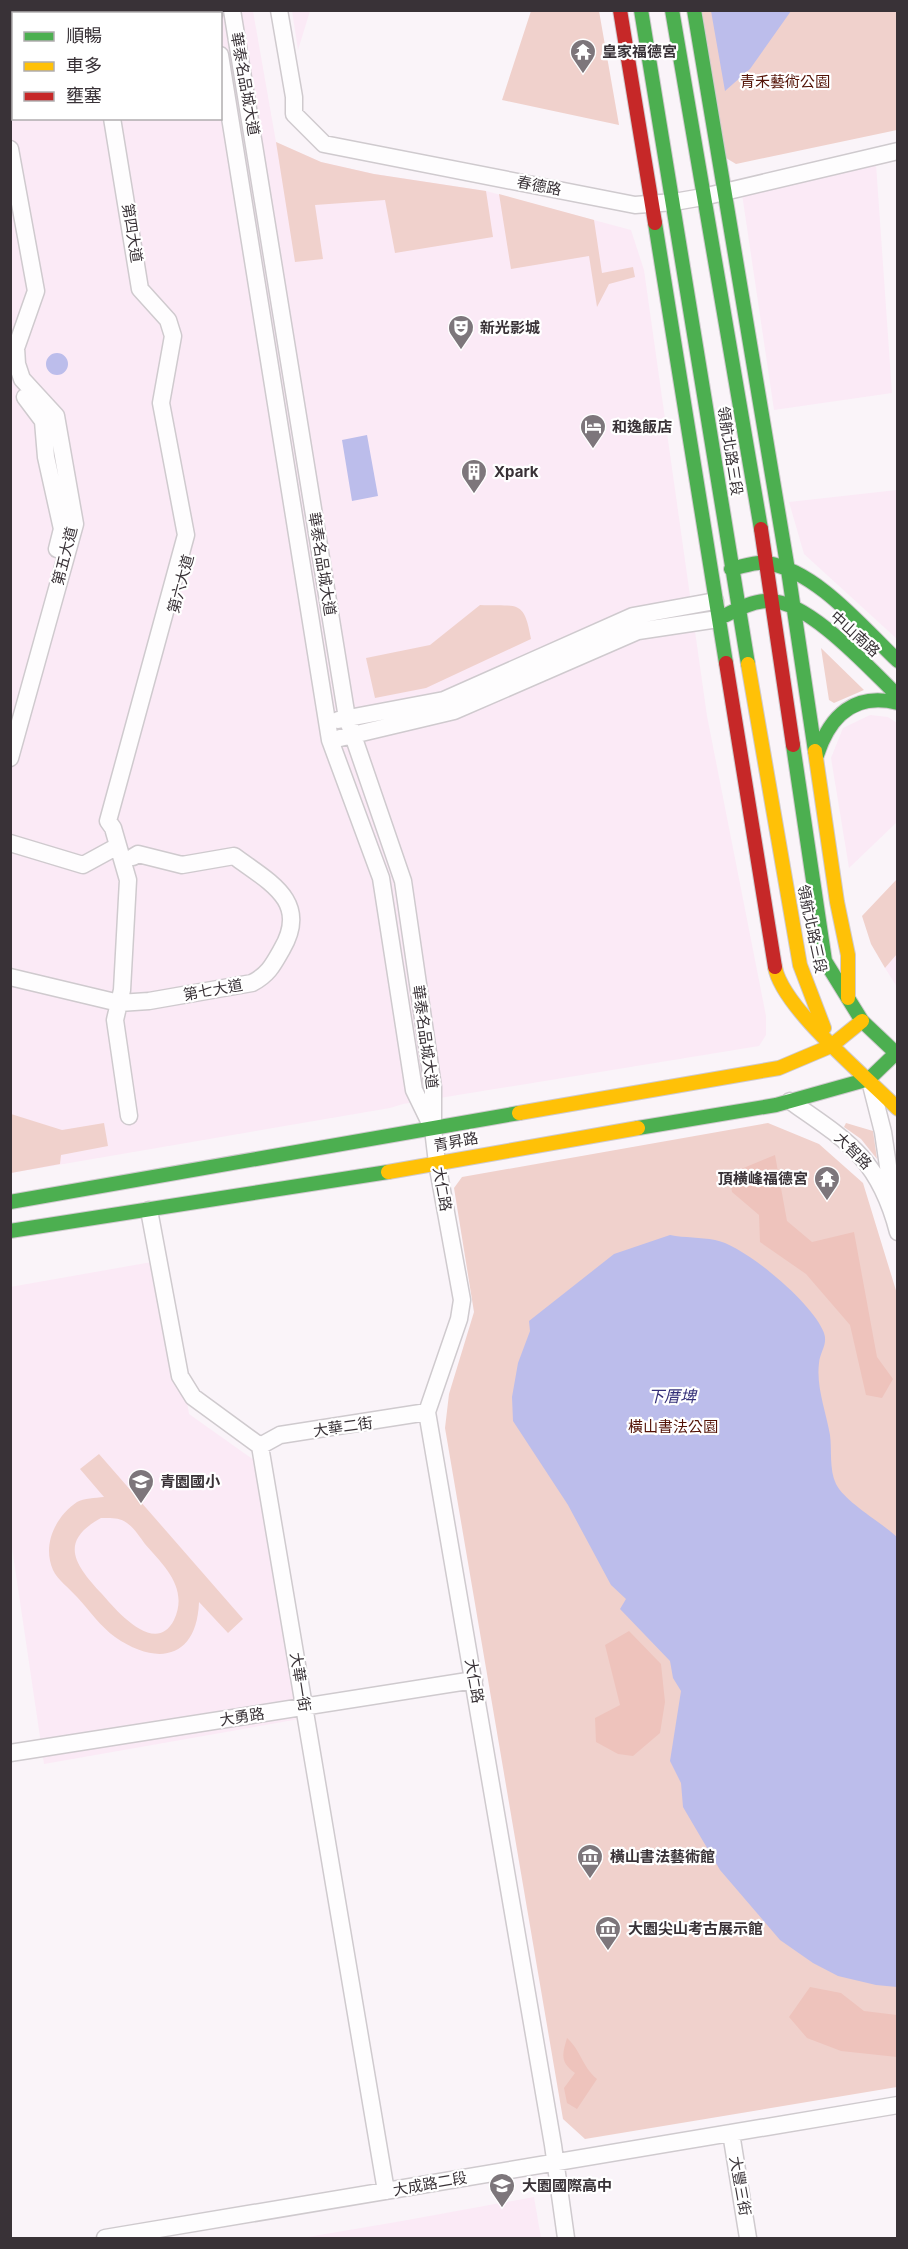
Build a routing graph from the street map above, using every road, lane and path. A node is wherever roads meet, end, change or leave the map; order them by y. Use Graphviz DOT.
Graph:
graph roads {
  1 [pos="232,10"];
  2 [pos="279,10"];
  3 [pos="620,10"];
  4 [pos="641,10"];
  5 [pos="672,10"];
  6 [pos="694,10"];
  7 [pos="222,67"];
  8 [pos="112,120"];
  9 [pos="123,120"];
  10 [pos="10,149"];
  11 [pos="897,151"];
  12 [pos="724,192"];
  13 [pos="703,196"];
  14 [pos="674,202"];
  15 [pos="653,204"];
  16 [pos="10,218"];
  17 [pos="177,335"];
  18 [pos="10,346"];
  19 [pos="13,363"];
  20 [pos="766,563"];
  21 [pos="731,569"];
  22 [pos="788,570"];
  23 [pos="772,600"];
  24 [pos="715,602"];
  25 [pos="738,609"];
  26 [pos="793,610"];
  27 [pos="718,619"];
  28 [pos="897,661"];
  29 [pos="897,696"];
  30 [pos="897,703"];
  31 [pos="347,718"];
  32 [pos="10,720"];
  33 [pos="327,723"];
  34 [pos="351,736"];
  35 [pos="330,740"];
  36 [pos="816,757"];
  37 [pos="10,758"];
  38 [pos="10,834"];
  39 [pos="10,843"];
  40 [pos="116,847"];
  41 [pos="89,859"];
  42 [pos="10,967"];
  43 [pos="10,977"];
  44 [pos="848,998"];
  45 [pos="120,999"];
  46 [pos="862,1021"];
  47 [pos="831,1046"];
  48 [pos="896,1054"];
  49 [pos="869,1079"];
  50 [pos="897,1093"];
  51 [pos="790,1101"];
  52 [pos="897,1109"];
  53 [pos="129,1116"];
  54 [pos="433,1129"];
  55 [pos="437,1163"];
  56 [pos="895,1194"];
  57 [pos="10,1202"];
  58 [pos="148,1210"];
  59 [pos="896,1225"];
  60 [pos="10,1231"];
  61 [pos="427,1412"];
  62 [pos="260,1446"];
  63 [pos="474,1680"];
  64 [pos="304,1707"];
  65 [pos="10,1753"];
  66 [pos="897,2105"];
  67 [pos="731,2133"];
  68 [pos="555,2163"];
  69 [pos="386,2191"];
  70 [pos="105,2238"];
  71 [pos="566,2238"];
  72 [pos="748,2238"];
  1 -- 31 [label="street, 華泰名品城大道"];
  2 -- 15 [label="street, 春德路"];
  3 -- 15 [label="street"];
  4 -- 14 [label="street, 領航北路三段"];
  5 -- 13 [label="street, 領航北路三段"];
  6 -- 12 [label="street, 領航北路三段"];
  7 -- 33 [label="street, 華泰名品城大道"];
  8 -- 17 [label="street, 第四大道"];
  9 -- 17 [label="street, 第四大道"];
  10 -- 19 [label="street"];
  11 -- 12 [label="street, 春德路"];
  12 -- 13 [label="street, 春德路"];
  12 -- 22 [label="street, 領航北路三段"];
  13 -- 14 [label="street, 春德路"];
  13 -- 20 [label="street, 領航北路三段"];
  14 -- 15 [label="street, 春德路"];
  14 -- 21 [label="street, 領航北路三段"];
  15 -- 24 [label="street"];
  16 -- 18 [label="street"];
  17 -- 40 [label="street, 第六大道"];
  19 -- 32 [label="street, 第五大道"];
  19 -- 37 [label="street, 第五大道"];
  20 -- 21 [label="street"];
  20 -- 22 [label="street"];
  20 -- 23 [label="street, 領航北路三段"];
  21 -- 24 [label="street"];
  21 -- 25 [label="street, 領航北路三段"];
  22 -- 26 [label="street, 領航北路三段"];
  22 -- 28 [label="street"];
  23 -- 25 [label="street"];
  23 -- 26 [label="street, 中山南路"];
  23 -- 44 [label="street, 領航北路三段"];
  24 -- 27 [label="street"];
  24 -- 31 [label="street"];
  25 -- 27 [label="street"];
  25 -- 47 [label="street, 領航北路三段"];
  26 -- 29 [label="street, 中山南路"];
  26 -- 36 [label="street, 領航北路三段"];
  27 -- 34 [label="street"];
  27 -- 47 [label="street"];
  30 -- 36 [label="street"];
  31 -- 33 [label="street"];
  31 -- 34 [label="street, 華泰名品城大道"];
  33 -- 35 [label="street, 華泰名品城大道"];
  34 -- 35 [label="street"];
  34 -- 54 [label="street, 華泰名品城大道"];
  35 -- 54 [label="street, 華泰名品城大道"];
  36 -- 44 [label="street, 領航北路三段"];
  38 -- 41 [label="street"];
  39 -- 41 [label="street"];
  40 -- 41 [label="street"];
  40 -- 45 [label="street, 第六大道"];
  40 -- 45 [label="street, 第七大道"];
  42 -- 45 [label="street"];
  43 -- 45 [label="street"];
  44 -- 46 [label="street, 領航北路三段"];
  45 -- 53 [label="street, 第六大道"];
  46 -- 47 [label="street, 青昇路"];
  46 -- 48 [label="street, 領航北路三段"];
  47 -- 49 [label="street"];
  47 -- 54 [label="street, 青昇路"];
  48 -- 49 [label="street, 青昇路"];
  49 -- 50 [label="street"];
  49 -- 51 [label="street, 青昇路"];
  49 -- 52 [label="street"];
  49 -- 56 [label="street, 大智路"];
  51 -- 55 [label="street, 青昇路"];
  51 -- 59 [label="street, 大智路"];
  54 -- 55 [label="street, 大仁路"];
  54 -- 57 [label="street, 青昇路"];
  55 -- 58 [label="street, 青昇路"];
  55 -- 61 [label="street, 大仁路"];
  56 -- 59 [label="street, 大智路"];
  58 -- 60 [label="street, 青昇路"];
  58 -- 62 [label="street"];
  61 -- 62 [label="street, 大華二街"];
  61 -- 63 [label="street, 大仁路"];
  62 -- 64 [label="street, 大華一街"];
  63 -- 64 [label="street, 大勇路"];
  63 -- 68 [label="street, 大仁路"];
  64 -- 65 [label="street, 大勇路"];
  64 -- 69 [label="street, 大華一街"];
  66 -- 67 [label="street, 大成路二段"];
  67 -- 68 [label="street, 大成路二段"];
  67 -- 72 [label="street, 大豐三街"];
  68 -- 69 [label="street, 大成路二段"];
  68 -- 71 [label="street, 大仁路"];
  69 -- 70 [label="street, 大成路二段"];
}
